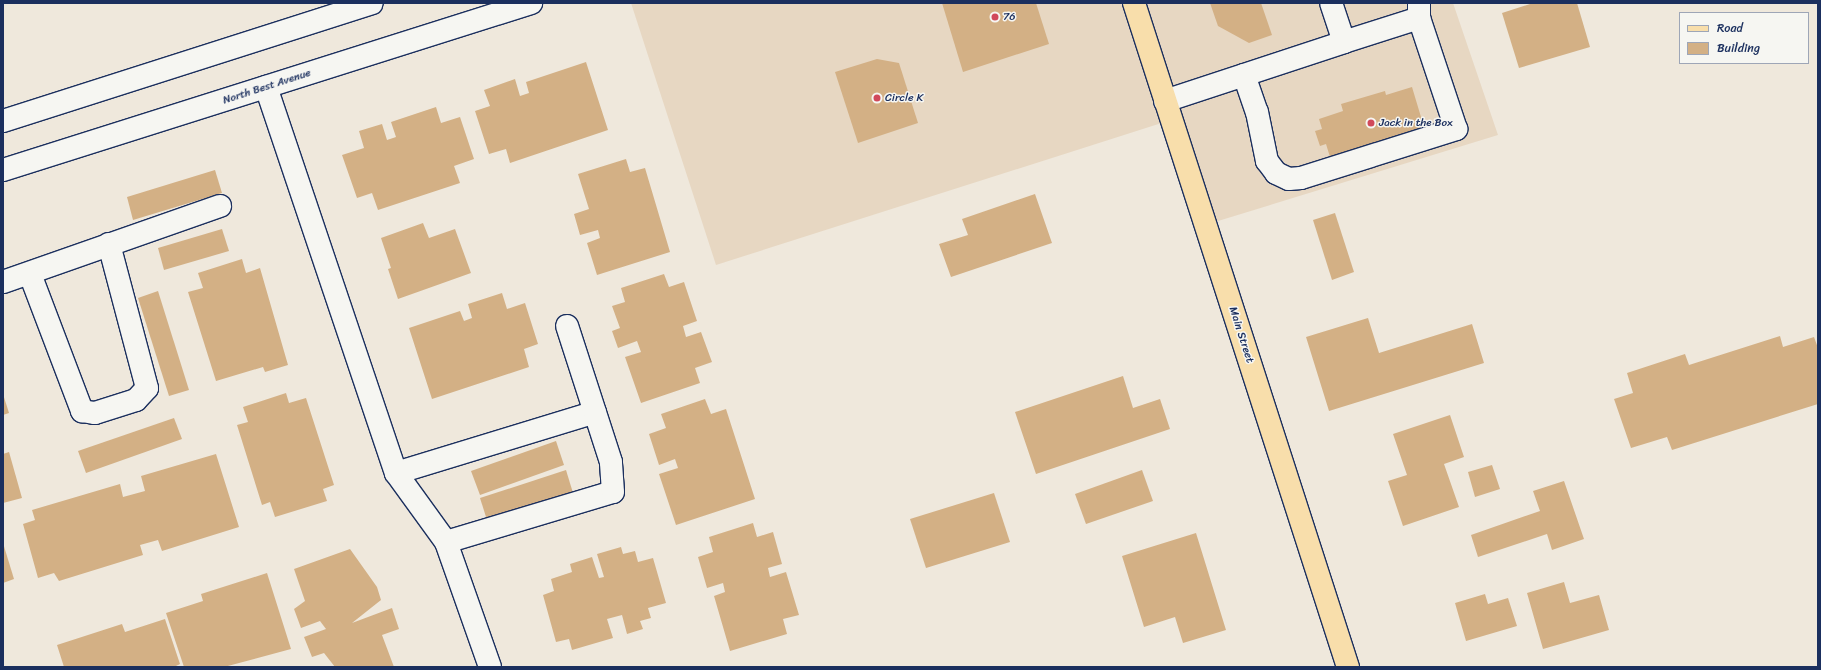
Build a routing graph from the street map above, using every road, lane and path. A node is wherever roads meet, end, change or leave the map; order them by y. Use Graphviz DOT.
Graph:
graph roads {
  1 [pos="372,3"];
  2 [pos="531,3"];
  3 [pos="1134,3"];
  4 [pos="1331,3"];
  5 [pos="1419,11"];
  6 [pos="1344,42"];
  7 [pos="1244,75"];
  8 [pos="266,87"];
  9 [pos="1165,100"];
  10 [pos="3,121"];
  11 [pos="3,170"];
  12 [pos="220,206"];
  13 [pos="109,244"];
  14 [pos="30,274"];
  15 [pos="3,282"];
  16 [pos="568,326"];
  17 [pos="594,412"];
  18 [pos="396,473"];
  19 [pos="446,542"];
  20 [pos="490,667"];
  21 [pos="1348,667"];
  1 -- 10 [label="street"];
  2 -- 8 [label="street, North Best Avenue"];
  3 -- 9 [label="main road, Main Street"];
  4 -- 6 [label="street"];
  5 -- 6 [label="street"];
  5 -- 7 [label="street"];
  6 -- 7 [label="street"];
  7 -- 9 [label="street"];
  8 -- 11 [label="street, North Best Avenue"];
  8 -- 18 [label="street"];
  9 -- 21 [label="main road, Main Street"];
  12 -- 13 [label="street"];
  13 -- 14 [label="street"];
  13 -- 14 [label="street"];
  14 -- 15 [label="street"];
  16 -- 17 [label="street"];
  17 -- 18 [label="street"];
  17 -- 19 [label="street"];
  18 -- 19 [label="street"];
  19 -- 20 [label="street"];
}
